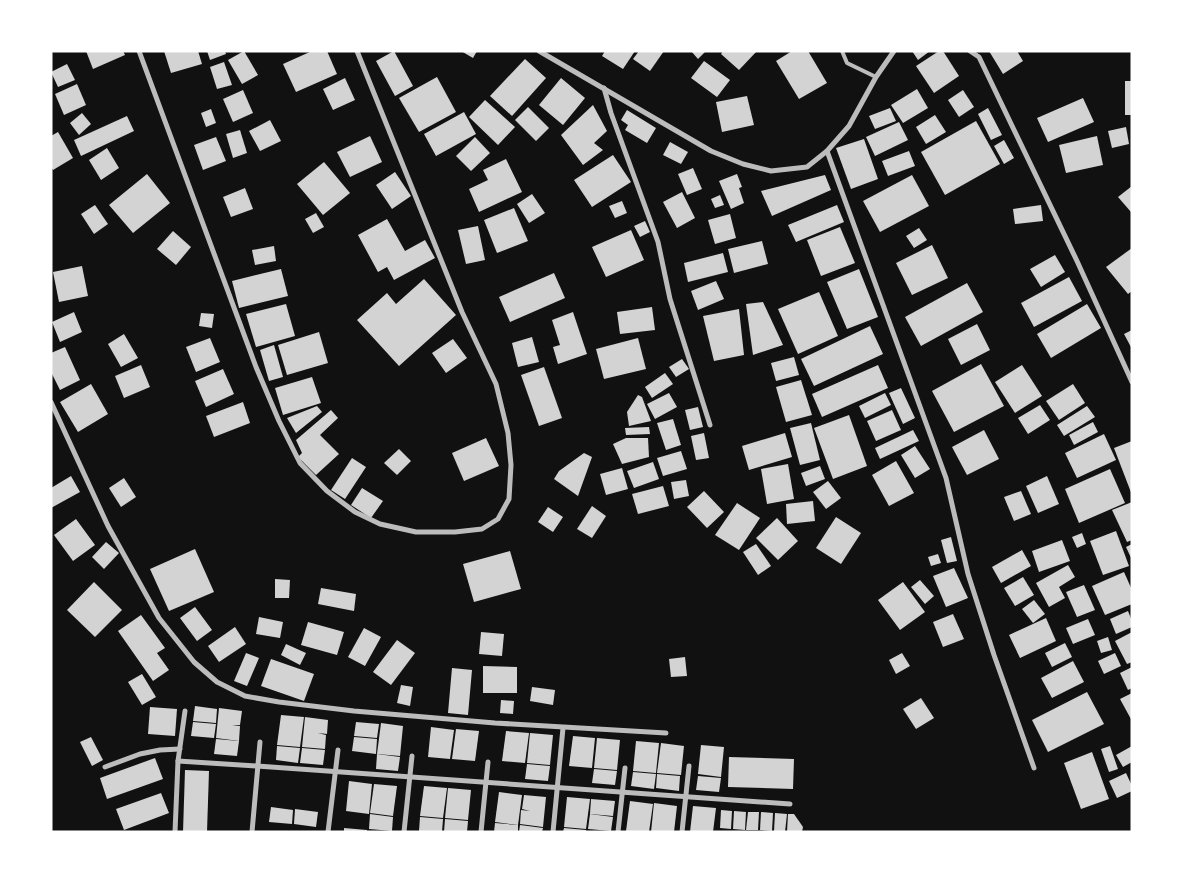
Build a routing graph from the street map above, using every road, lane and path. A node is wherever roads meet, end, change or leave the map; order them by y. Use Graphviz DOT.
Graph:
graph roads {
  1 [pos="139,51"];
  2 [pos="357,51"];
  3 [pos="539,51"];
  4 [pos="842,51"];
  5 [pos="894,51"];
  6 [pos="970,51"];
  7 [pos="876,76"];
  8 [pos="604,88"];
  9 [pos="827,151"];
  10 [pos="1132,382"];
  11 [pos="51,402"];
  12 [pos="710,425"];
  13 [pos="185,710"];
  14 [pos="563,728"];
  15 [pos="666,733"];
  16 [pos="260,742"];
  17 [pos="180,749"];
  18 [pos="338,750"];
  19 [pos="412,756"];
  20 [pos="178,761"];
  21 [pos="488,762"];
  22 [pos="257,766"];
  23 [pos="689,766"];
  24 [pos="105,767"];
  25 [pos="625,768"];
  26 [pos="1034,768"];
  27 [pos="335,771"];
  28 [pos="410,777"];
  29 [pos="486,783"];
  30 [pos="557,788"];
  31 [pos="623,793"];
  32 [pos="685,797"];
  33 [pos="790,804"];
  34 [pos="174,832"];
  35 [pos="252,832"];
  36 [pos="328,832"];
  37 [pos="404,832"];
  38 [pos="481,832"];
  39 [pos="552,832"];
  40 [pos="618,832"];
  41 [pos="682,832"];
  1 -- 2 [label="street"];
  3 -- 8 [label="street"];
  4 -- 7 [label="lane"];
  5 -- 7 [label="street"];
  6 -- 10 [label="street"];
  7 -- 9 [label="street"];
  8 -- 9 [label="street"];
  8 -- 12 [label="street"];
  9 -- 26 [label="street"];
  11 -- 14 [label="street"];
  13 -- 17 [label="street"];
  14 -- 15 [label="street"];
  14 -- 30 [label="street"];
  16 -- 22 [label="street"];
  17 -- 20 [label="street"];
  17 -- 24 [label="street"];
  18 -- 27 [label="street"];
  19 -- 28 [label="street"];
  20 -- 22 [label="street"];
  20 -- 34 [label="street"];
  21 -- 29 [label="street"];
  22 -- 27 [label="street"];
  22 -- 35 [label="street"];
  23 -- 32 [label="street"];
  25 -- 31 [label="street"];
  27 -- 28 [label="street"];
  27 -- 36 [label="street"];
  28 -- 29 [label="street"];
  28 -- 37 [label="street"];
  29 -- 30 [label="street"];
  29 -- 38 [label="street"];
  30 -- 31 [label="street"];
  30 -- 39 [label="street"];
  31 -- 32 [label="street"];
  31 -- 40 [label="street"];
  32 -- 33 [label="street"];
  32 -- 41 [label="street"];
}
